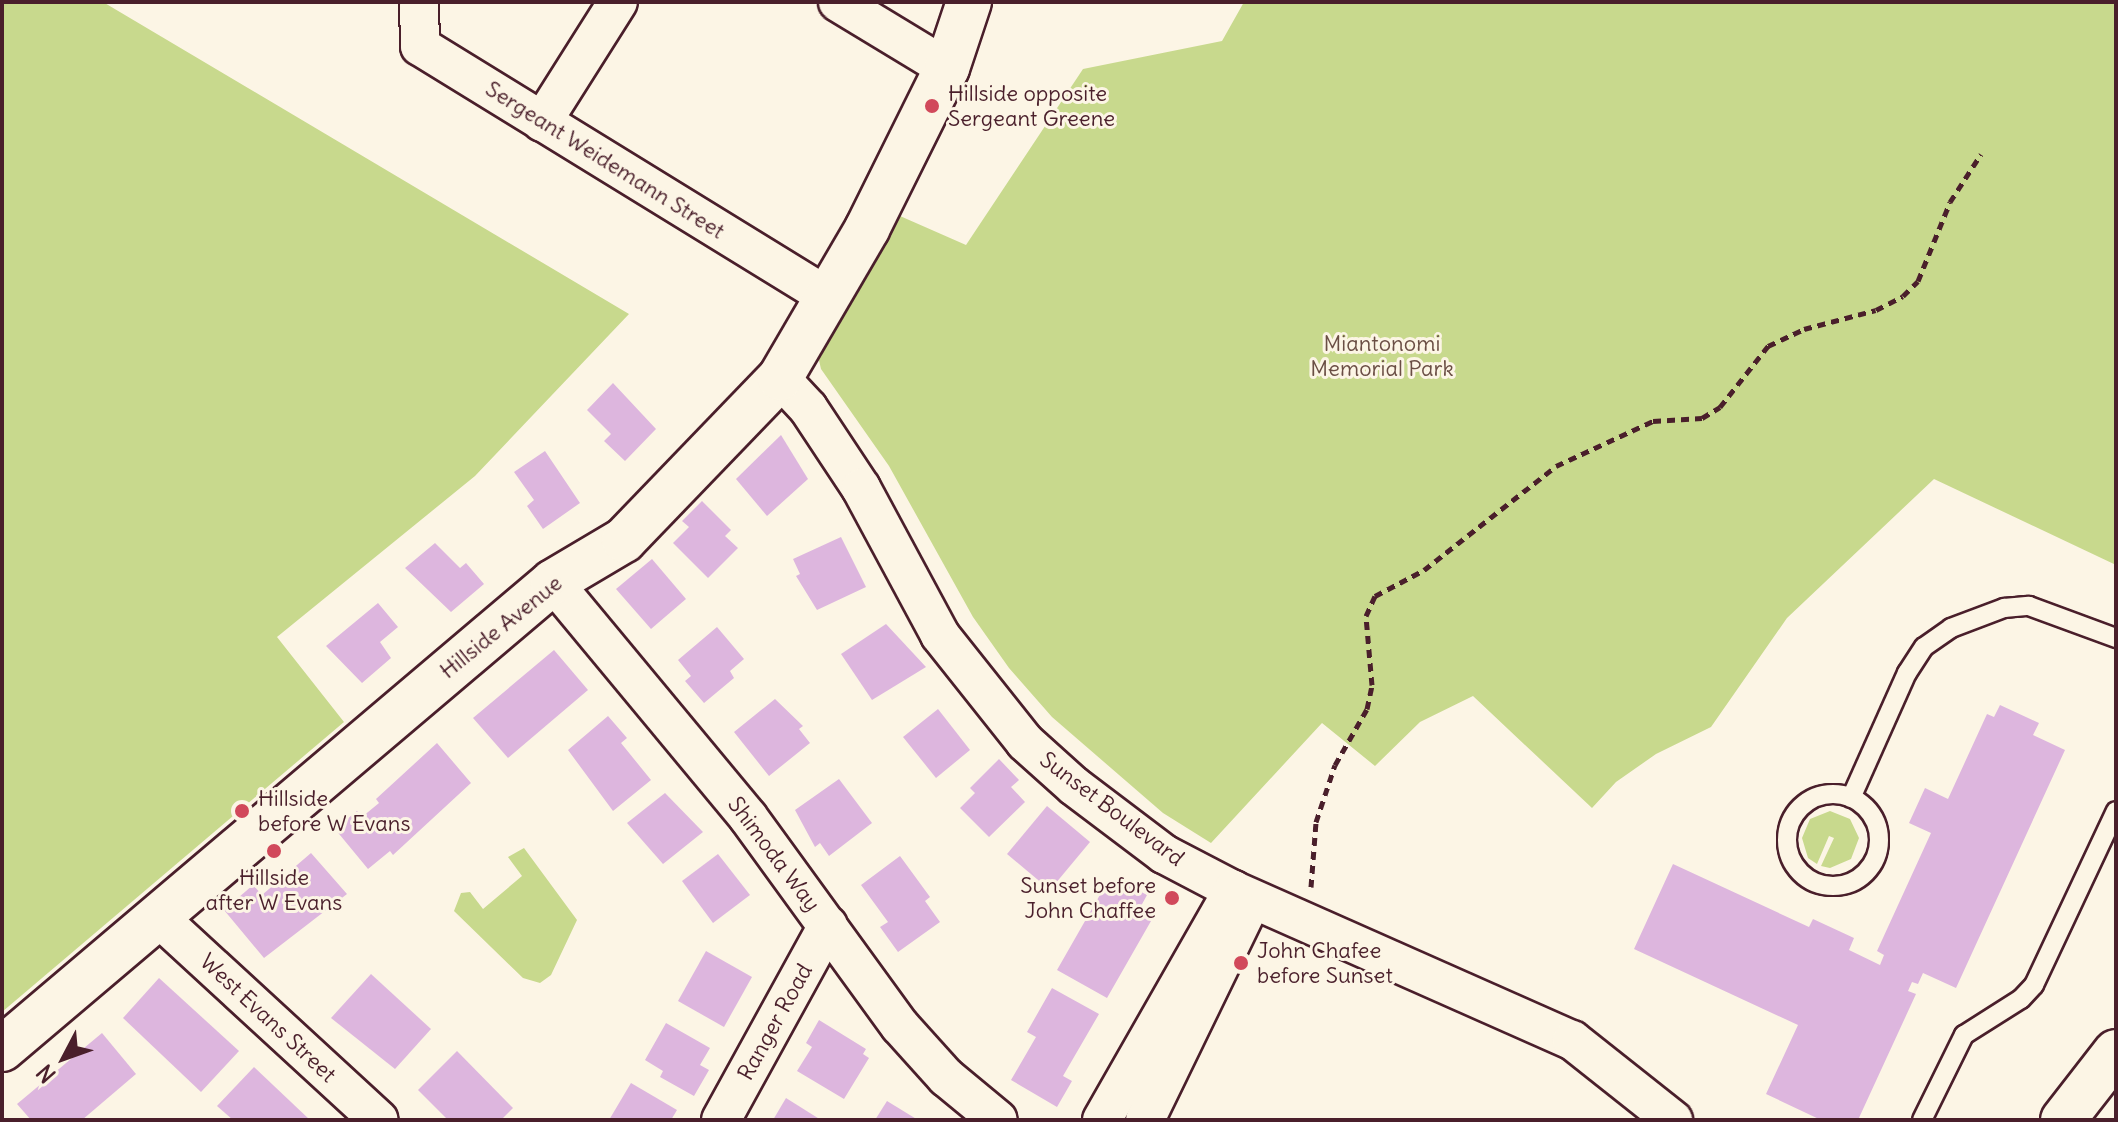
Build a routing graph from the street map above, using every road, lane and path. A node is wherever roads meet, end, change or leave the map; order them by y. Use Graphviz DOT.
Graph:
graph roads {
  1 [pos="618,2"];
  2 [pos="838,2"];
  3 [pos="969,2"];
  4 [pos="417,3"];
  5 [pos="947,68"];
  6 [pos="542,122"];
  7 [pos="1981,154"];
  8 [pos="826,296"];
  9 [pos="780,378"];
  10 [pos="553,582"];
  11 [pos="2116,638"];
  12 [pos="1851,798"];
  13 [pos="2116,811"];
  14 [pos="1243,894"];
  15 [pos="1310,895"];
  16 [pos="157,916"];
  17 [pos="828,925"];
  18 [pos="2,1049"];
  19 [pos="2116,1052"];
  20 [pos="1663,1116"];
  21 [pos="379,1120"];
  22 [pos="721,1120"];
  23 [pos="998,1120"];
  24 [pos="1102,1120"];
  25 [pos="1145,1120"];
  26 [pos="1922,1120"];
  27 [pos="2063,1120"];
  1 -- 6 [label="street"];
  2 -- 5 [label="street"];
  3 -- 5 [label="street, Hillside Avenue"];
  4 -- 6 [label="street, Sergeant Weidemann Street"];
  5 -- 8 [label="street, Hillside Avenue"];
  6 -- 8 [label="street, Sergeant Weidemann Street"];
  7 -- 15 [label="path"];
  8 -- 9 [label="street, Hillside Avenue"];
  9 -- 10 [label="street, Hillside Avenue"];
  9 -- 14 [label="street, Sunset Boulevard"];
  10 -- 16 [label="street, Hillside Avenue"];
  10 -- 17 [label="street, Shimoda Way"];
  11 -- 12 [label="lane"];
  12 -- 12 [label="lane"];
  13 -- 26 [label="lane"];
  14 -- 20 [label="street, Sunset Boulevard"];
  14 -- 24 [label="street"];
  14 -- 25 [label="street"];
  16 -- 18 [label="street, Hillside Avenue"];
  16 -- 21 [label="street, West Evans Street"];
  17 -- 22 [label="street, Ranger Road"];
  17 -- 23 [label="street, Shimoda Way"];
  19 -- 27 [label="street"];
}
